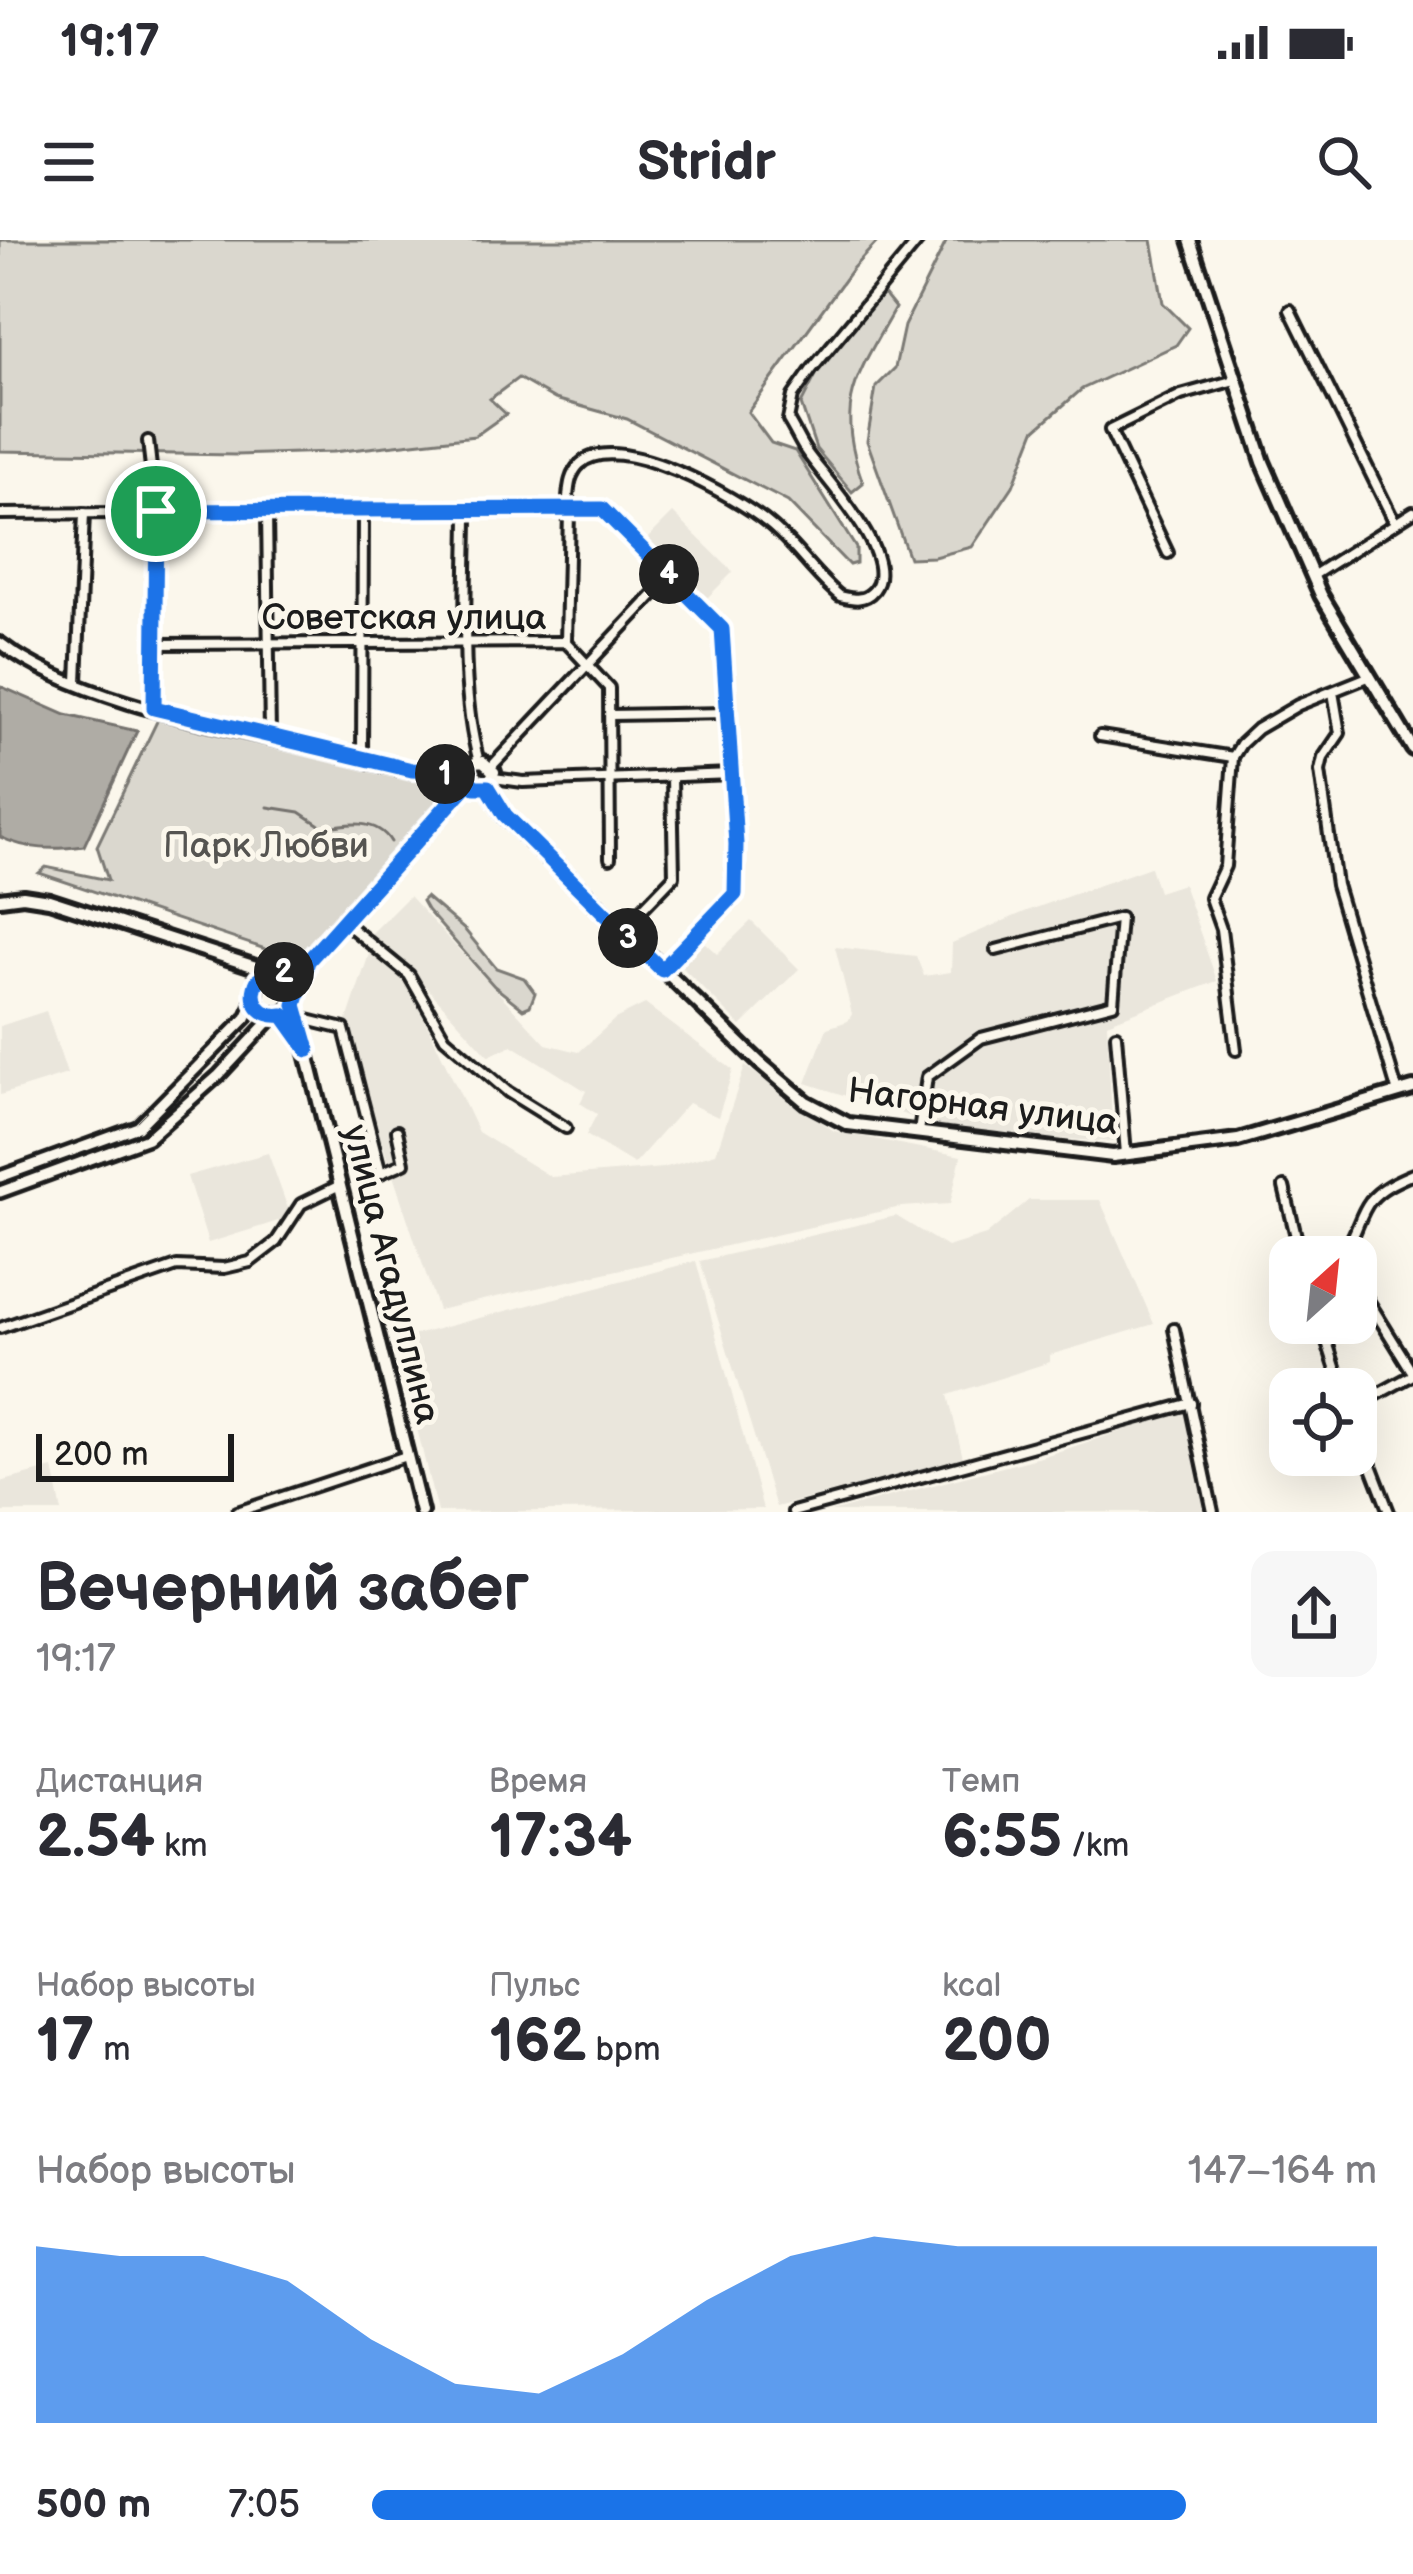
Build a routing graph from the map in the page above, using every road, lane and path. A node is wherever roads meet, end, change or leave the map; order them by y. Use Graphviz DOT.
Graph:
graph roads {
  1 [pos="919,240"];
  2 [pos="1190,240"];
  3 [pos="1290,310"];
  4 [pos="1235,380"];
  5 [pos="148,441"];
  6 [pos="568,498"];
  7 [pos="467,510"];
  8 [pos="156,511"];
  9 [pos="363,511"];
  10 [pos="84,512"];
  11 [pos="267,512"];
  12 [pos="569,512"];
  13 [pos="1413,512"];
  14 [pos="0,514"];
  15 [pos="1394,521"];
  16 [pos="1168,553"];
  17 [pos="1313,575"];
  18 [pos="670,576"];
  19 [pos="467,642"];
  20 [pos="566,642"];
  21 [pos="0,643"];
  22 [pos="266,643"];
  23 [pos="362,643"];
  24 [pos="154,644"];
  25 [pos="586,664"];
  26 [pos="1368,677"];
  27 [pos="77,682"];
  28 [pos="1333,692"];
  29 [pos="154,708"];
  30 [pos="729,713"];
  31 [pos="611,715"];
  32 [pos="1100,736"];
  33 [pos="270,737"];
  34 [pos="1413,749"];
  35 [pos="1233,757"];
  36 [pos="362,759"];
  37 [pos="488,773"];
  38 [pos="732,774"];
  39 [pos="672,777"];
  40 [pos="468,778"];
  41 [pos="607,779"];
  42 [pos="610,858"];
  43 [pos="0,899"];
  44 [pos="343,921"];
  45 [pos="621,931"];
  46 [pos="995,950"];
  47 [pos="239,961"];
  48 [pos="308,961"];
  49 [pos="662,970"];
  50 [pos="277,973"];
  51 [pos="297,988"];
  52 [pos="254,997"];
  53 [pos="296,1011"];
  54 [pos="279,1016"];
  55 [pos="1116,1036"];
  56 [pos="308,1050"];
  57 [pos="1236,1050"];
  58 [pos="1413,1088"];
  59 [pos="1398,1093"];
  60 [pos="566,1128"];
  61 [pos="397,1131"];
  62 [pos="918,1133"];
  63 [pos="1126,1155"];
  64 [pos="1413,1174"];
  65 [pos="0,1178"];
  66 [pos="338,1186"];
  67 [pos="1284,1187"];
  68 [pos="0,1192"];
  69 [pos="1295,1236"];
  70 [pos="1354,1236"];
  71 [pos="1377,1315"];
  72 [pos="0,1328"];
  73 [pos="1174,1329"];
  74 [pos="1413,1374"];
  75 [pos="1377,1394"];
  76 [pos="1191,1403"];
  77 [pos="406,1456"];
  78 [pos="1375,1476"];
  79 [pos="237,1512"];
  80 [pos="421,1512"];
  81 [pos="793,1512"];
  82 [pos="1214,1512"];
  83 [pos="1389,1512"];
  1 -- 6 [label="street"];
  2 -- 4 [label="main road"];
  3 -- 15 [label="street"];
  4 -- 16 [label="street"];
  4 -- 17 [label="main road"];
  5 -- 8 [label="street"];
  7 -- 9 [label="street"];
  7 -- 12 [label="street"];
  7 -- 19 [label="street"];
  8 -- 10 [label="street"];
  8 -- 11 [label="street"];
  8 -- 24 [label="street"];
  9 -- 11 [label="street"];
  9 -- 23 [label="street"];
  10 -- 14 [label="street"];
  10 -- 27 [label="street"];
  11 -- 22 [label="street"];
  12 -- 18 [label="street"];
  12 -- 20 [label="street"];
  13 -- 15 [label="street"];
  15 -- 17 [label="street"];
  17 -- 26 [label="main road"];
  18 -- 25 [label="street"];
  18 -- 30 [label="street"];
  19 -- 20 [label="street, Советская улица"];
  19 -- 23 [label="street, Советская улица"];
  19 -- 37 [label="street"];
  20 -- 25 [label="street, Советская улица"];
  21 -- 27 [label="street"];
  22 -- 23 [label="street, Советская улица"];
  22 -- 24 [label="street, Советская улица"];
  22 -- 33 [label="street"];
  23 -- 36 [label="street"];
  24 -- 29 [label="street"];
  25 -- 31 [label="street, Советская улица"];
  25 -- 37 [label="street"];
  26 -- 28 [label="street"];
  26 -- 34 [label="main road"];
  27 -- 29 [label="street"];
  28 -- 35 [label="street"];
  28 -- 59 [label="street"];
  29 -- 33 [label="street"];
  30 -- 31 [label="street"];
  30 -- 38 [label="street"];
  31 -- 41 [label="street, Советская улица"];
  32 -- 35 [label="street"];
  33 -- 36 [label="street"];
  35 -- 57 [label="street"];
  36 -- 40 [label="street"];
  37 -- 40 [label="main road"];
  37 -- 40 [label="main road"];
  37 -- 41 [label="street"];
  37 -- 45 [label="main road"];
  38 -- 39 [label="street"];
  38 -- 49 [label="street"];
  39 -- 41 [label="street"];
  39 -- 45 [label="street"];
  40 -- 44 [label="main road"];
  41 -- 42 [label="street, Советская улица"];
  43 -- 47 [label="main road"];
  44 -- 48 [label="main road"];
  44 -- 60 [label="street"];
  45 -- 49 [label="main road"];
  46 -- 62 [label="street"];
  47 -- 50 [label="main road"];
  47 -- 52 [label="main road"];
  48 -- 50 [label="main road"];
  48 -- 51 [label="main road"];
  49 -- 62 [label="main road, Нагорная улица"];
  50 -- 51 [label="main road"];
  50 -- 52 [label="main road"];
  51 -- 53 [label="main road"];
  52 -- 54 [label="main road"];
  52 -- 65 [label="street"];
  53 -- 54 [label="main road"];
  53 -- 56 [label="main road, улица Агадуллина"];
  53 -- 61 [label="street"];
  54 -- 56 [label="main road"];
  54 -- 68 [label="street"];
  55 -- 63 [label="street"];
  56 -- 66 [label="main road, улица Агадуллина"];
  58 -- 59 [label="main road, Нагорная улица"];
  59 -- 63 [label="main road, Нагорная улица"];
  62 -- 63 [label="main road, Нагорная улица"];
  64 -- 70 [label="street"];
  66 -- 72 [label="street"];
  66 -- 77 [label="main road, улица Агадуллина"];
  67 -- 69 [label="street"];
  71 -- 74 [label="street"];
  73 -- 76 [label="street"];
  74 -- 75 [label="street"];
  76 -- 81 [label="street"];
  76 -- 82 [label="street"];
  77 -- 79 [label="street"];
  77 -- 80 [label="main road, улица Агадуллина"];
  78 -- 83 [label="street"];
}
